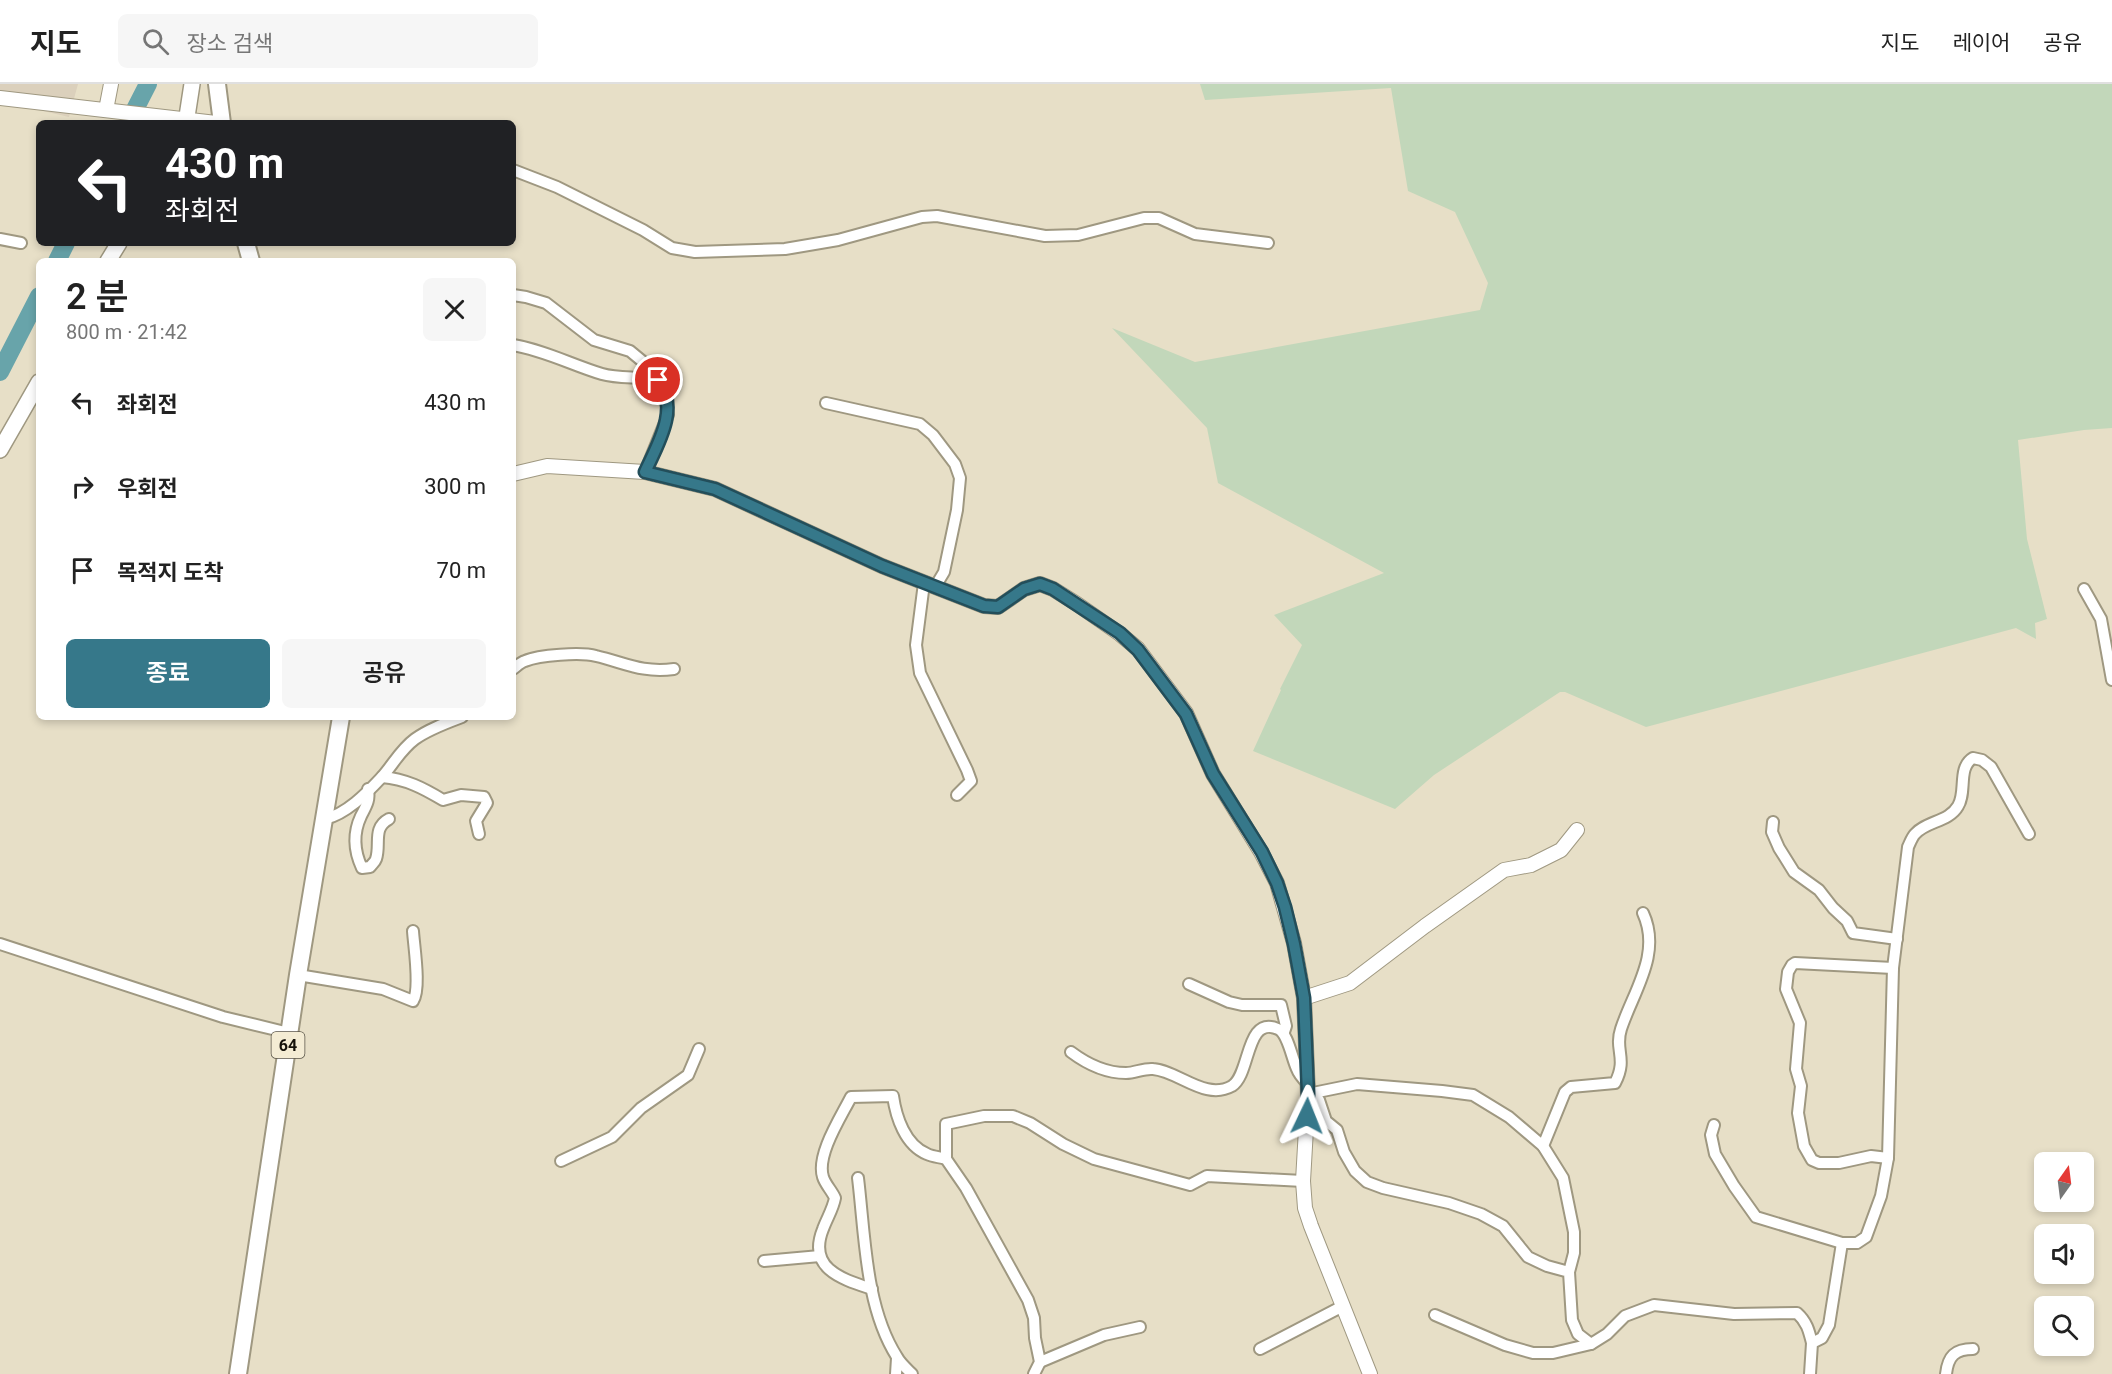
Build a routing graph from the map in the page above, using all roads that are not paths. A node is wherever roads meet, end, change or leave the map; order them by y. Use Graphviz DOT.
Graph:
graph roads {
  1 [pos="111,84"];
  2 [pos="192,84"];
  3 [pos="217,84"];
  4 [pos="0,98"];
  5 [pos="113,111"];
  6 [pos="182,120"];
  7 [pos="222,120"];
  8 [pos="516,171"];
  9 [pos="0,239"];
  10 [pos="21,243"];
  11 [pos="1268,243"];
  12 [pos="516,295"];
  13 [pos="516,346"];
  14 [pos="658,380"];
  15 [pos="36,387"];
  16 [pos="826,404"];
  17 [pos="0,450"];
  18 [pos="645,472"];
  19 [pos="516,473"];
  20 [pos="929,585"];
  21 [pos="2084,589"];
  22 [pos="516,667"];
  23 [pos="674,669"];
  24 [pos="2112,680"];
  25 [pos="341,720"];
  26 [pos="454,720"];
  27 [pos="382,777"];
  28 [pos="368,789"];
  29 [pos="957,795"];
  30 [pos="325,819"];
  31 [pos="389,819"];
  32 [pos="1773,822"];
  33 [pos="1577,830"];
  34 [pos="479,834"];
  35 [pos="2029,834"];
  36 [pos="1643,914"];
  37 [pos="413,931"];
  38 [pos="1897,939"];
  39 [pos="0,944"];
  40 [pos="1893,968"];
  41 [pos="298,975"];
  42 [pos="1189,984"];
  43 [pos="1304,998"];
  44 [pos="1284,1032"];
  45 [pos="289,1034"];
  46 [pos="699,1049"];
  47 [pos="1071,1052"];
  48 [pos="1308,1089"];
  49 [pos="1714,1125"];
  50 [pos="1543,1146"];
  51 [pos="946,1158"];
  52 [pos="1888,1158"];
  53 [pos="561,1161"];
  54 [pos="858,1178"];
  55 [pos="1303,1181"];
  56 [pos="1842,1243"];
  57 [pos="820,1256"];
  58 [pos="764,1261"];
  59 [pos="1569,1272"];
  60 [pos="872,1289"];
  61 [pos="1344,1306"];
  62 [pos="1435,1315"];
  63 [pos="1140,1327"];
  64 [pos="1591,1344"];
  65 [pos="1812,1344"];
  66 [pos="1260,1349"];
  67 [pos="1973,1349"];
  68 [pos="897,1358"];
  69 [pos="1040,1362"];
  70 [pos="1371,1373"];
  71 [pos="238,1374"];
  72 [pos="896,1374"];
  73 [pos="912,1374"];
  74 [pos="1034,1374"];
  75 [pos="1810,1374"];
  76 [pos="1946,1374"];
  1 -- 5 [label="street"];
  2 -- 6 [label="main road"];
  3 -- 7 [label="main road"];
  4 -- 5 [label="street"];
  5 -- 6 [label="street"];
  8 -- 11 [label="street"];
  9 -- 10 [label="street"];
  12 -- 14 [label="street"];
  13 -- 14 [label="street"];
  14 -- 18 [label="street"];
  15 -- 17 [label="main road"];
  16 -- 20 [label="street"];
  18 -- 19 [label="street"];
  18 -- 20 [label="street"];
  20 -- 29 [label="street"];
  20 -- 43 [label="street"];
  21 -- 24 [label="street"];
  22 -- 23 [label="street"];
  25 -- 30 [label="main road, 64"];
  26 -- 27 [label="street"];
  27 -- 28 [label="street"];
  27 -- 34 [label="street"];
  28 -- 30 [label="street"];
  28 -- 31 [label="street"];
  30 -- 41 [label="main road, 64"];
  32 -- 38 [label="street"];
  33 -- 43 [label="street"];
  35 -- 38 [label="street"];
  36 -- 50 [label="street"];
  37 -- 41 [label="street"];
  38 -- 40 [label="street"];
  39 -- 45 [label="street"];
  40 -- 52 [label="street"];
  40 -- 52 [label="street"];
  41 -- 45 [label="main road, 64"];
  42 -- 44 [label="street"];
  43 -- 48 [label="street"];
  44 -- 47 [label="street"];
  44 -- 48 [label="street"];
  45 -- 71 [label="main road, 64"];
  46 -- 53 [label="street"];
  48 -- 50 [label="street"];
  48 -- 55 [label="street"];
  48 -- 59 [label="street"];
  49 -- 56 [label="street"];
  50 -- 59 [label="street"];
  51 -- 55 [label="street"];
  51 -- 57 [label="street"];
  51 -- 69 [label="street"];
  52 -- 56 [label="street"];
  54 -- 60 [label="street"];
  55 -- 61 [label="street"];
  56 -- 65 [label="street"];
  57 -- 58 [label="street"];
  57 -- 60 [label="street"];
  59 -- 64 [label="street"];
  60 -- 68 [label="street"];
  61 -- 66 [label="street"];
  61 -- 70 [label="street"];
  62 -- 64 [label="street"];
  63 -- 69 [label="street"];
  64 -- 65 [label="street"];
  65 -- 75 [label="street"];
  67 -- 76 [label="street"];
  68 -- 72 [label="street"];
  68 -- 73 [label="street"];
  69 -- 74 [label="street"];
}
